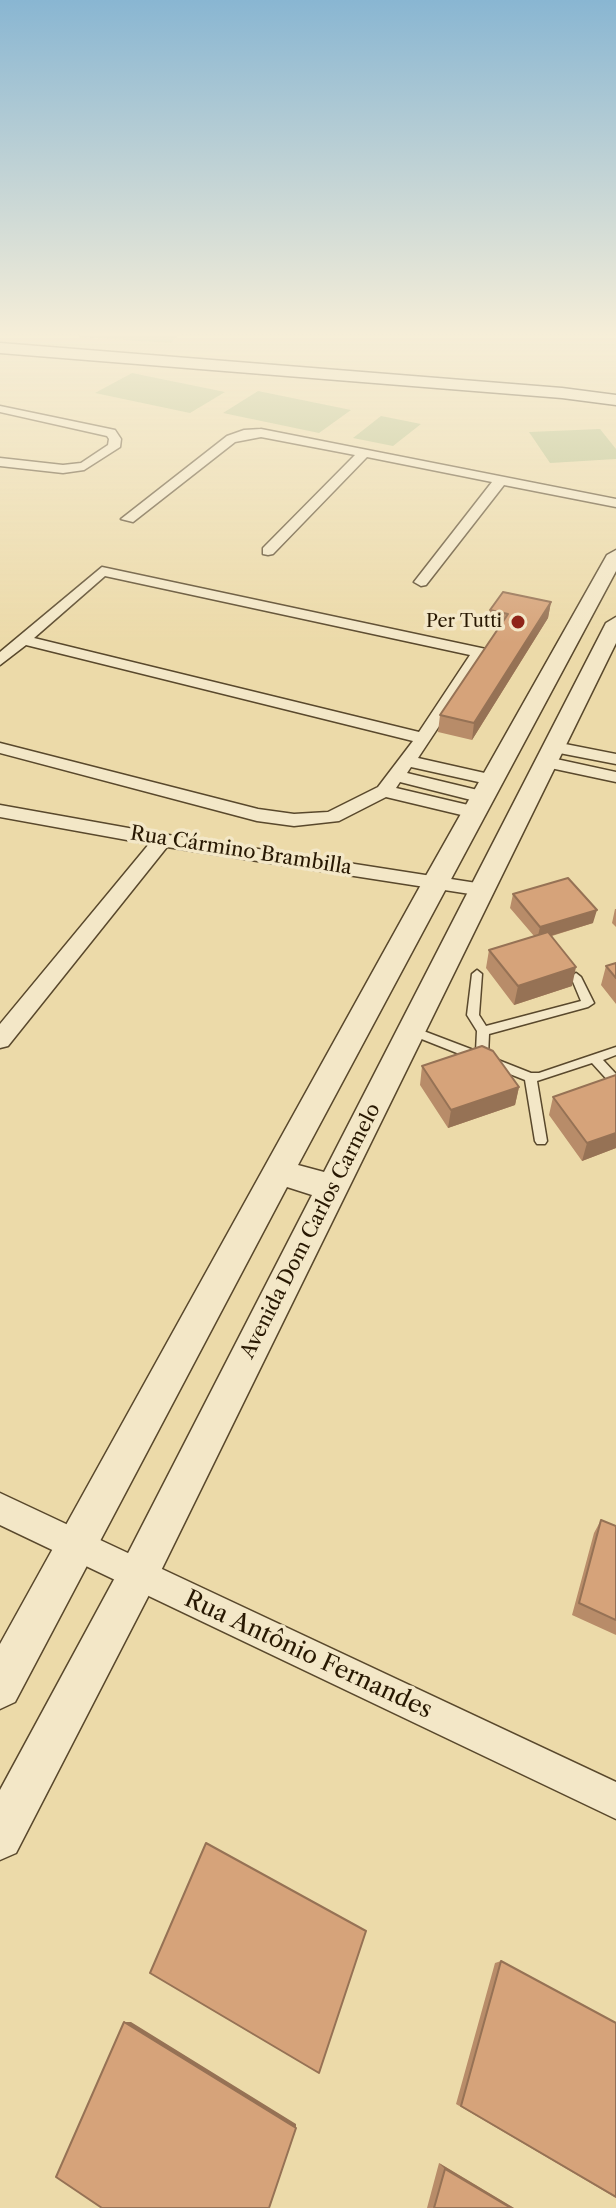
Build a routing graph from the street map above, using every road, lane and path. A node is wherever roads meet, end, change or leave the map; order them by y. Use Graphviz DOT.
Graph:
graph roads {
  1 [pos="113,436"];
  2 [pos="239,436"];
  3 [pos="278,436"];
  4 [pos="365,452"];
  5 [pos="0,462"];
  6 [pos="501,480"];
  7 [pos="616,503"];
  8 [pos="128,519"];
  9 [pos="268,551"];
  10 [pos="616,555"];
  11 [pos="421,582"];
  12 [pos="579,623"];
  13 [pos="614,626"];
  14 [pos="23,640"];
  15 [pos="0,660"];
  16 [pos="424,738"];
  17 [pos="0,748"];
  18 [pos="551,755"];
  19 [pos="616,759"];
  20 [pos="402,768"];
  21 [pos="616,777"];
  22 [pos="384,791"];
  23 [pos="483,797"];
  24 [pos="0,811"];
  25 [pos="162,840"];
  26 [pos="435,881"];
  27 [pos="483,890"];
  28 [pos="477,974"];
  29 [pos="576,977"];
  30 [pos="413,1031"];
  31 [pos="483,1031"];
  32 [pos="0,1040"];
  33 [pos="616,1051"];
  34 [pos="482,1058"];
  35 [pos="595,1059"];
  36 [pos="530,1077"];
  37 [pos="616,1082"];
  38 [pos="541,1141"];
  39 [pos="280,1172"];
  40 [pos="332,1188"];
  41 [pos="0,1509"];
  42 [pos="77,1544"];
  43 [pos="138,1575"];
  44 [pos="0,1687"];
  45 [pos="616,1801"];
  46 [pos="0,1837"];
  1 -- 5 [label="street"];
  2 -- 8 [label="street"];
  3 -- 4 [label="street"];
  4 -- 6 [label="street"];
  4 -- 9 [label="street"];
  6 -- 7 [label="street"];
  6 -- 11 [label="street"];
  10 -- 12 [label="street"];
  12 -- 13 [label="street"];
  12 -- 23 [label="street"];
  13 -- 18 [label="street, Avenida Dom Carlos Carmelo"];
  14 -- 15 [label="street"];
  14 -- 16 [label="street"];
  14 -- 16 [label="street"];
  16 -- 20 [label="street"];
  17 -- 22 [label="street"];
  18 -- 19 [label="street"];
  18 -- 21 [label="street"];
  18 -- 27 [label="street, Avenida Dom Carlos Carmelo"];
  20 -- 22 [label="street"];
  20 -- 23 [label="street"];
  22 -- 23 [label="street"];
  23 -- 26 [label="street"];
  24 -- 25 [label="street, Rua Cármino Brambilla"];
  25 -- 26 [label="street, Rua Cármino Brambilla"];
  25 -- 32 [label="street"];
  26 -- 27 [label="street, Rua Cármino Brambilla"];
  26 -- 39 [label="street"];
  27 -- 30 [label="street, Avenida Dom Carlos Carmelo"];
  28 -- 31 [label="lane"];
  29 -- 31 [label="lane"];
  30 -- 34 [label="lane"];
  30 -- 40 [label="street, Avenida Dom Carlos Carmelo"];
  31 -- 34 [label="lane"];
  33 -- 35 [label="lane"];
  34 -- 36 [label="lane"];
  35 -- 36 [label="lane"];
  35 -- 37 [label="lane"];
  36 -- 38 [label="lane"];
  39 -- 40 [label="street"];
  39 -- 42 [label="street"];
  40 -- 43 [label="street, Avenida Dom Carlos Carmelo"];
  41 -- 42 [label="street, Rua Antônio Fernandes"];
  42 -- 43 [label="street, Rua Antônio Fernandes"];
  42 -- 44 [label="street"];
  43 -- 45 [label="street, Rua Antônio Fernandes"];
  43 -- 46 [label="street, Avenida Dom Carlos Carmelo"];
}
